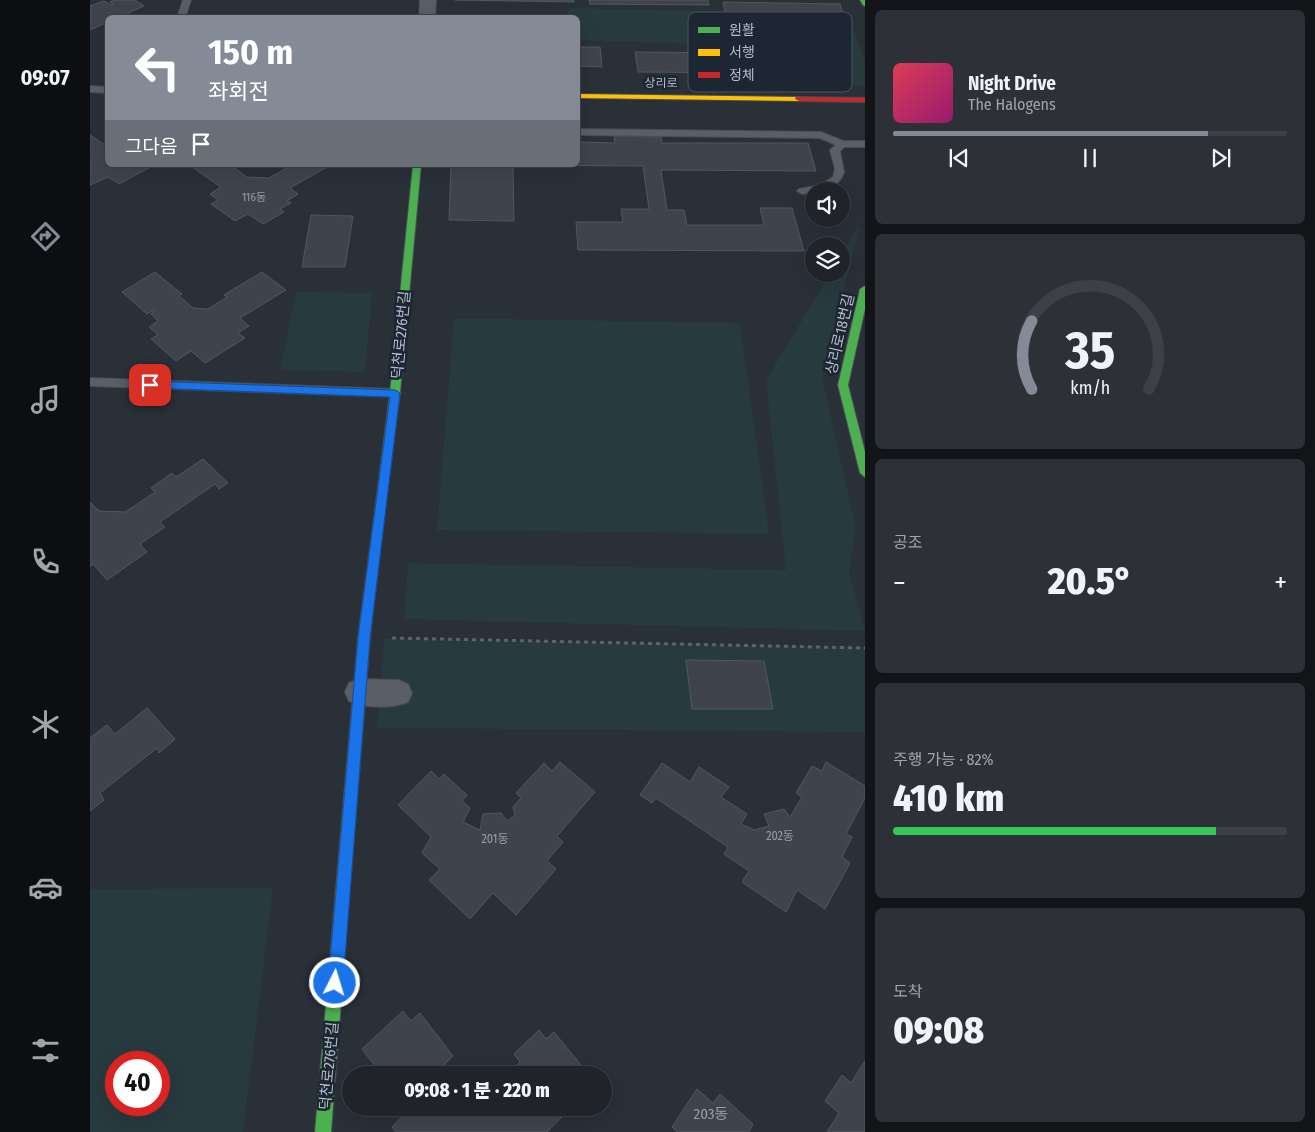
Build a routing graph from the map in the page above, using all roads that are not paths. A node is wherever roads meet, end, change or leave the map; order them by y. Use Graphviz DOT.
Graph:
graph roads {
  1 [pos="187,0"];
  2 [pos="428,0"];
  3 [pos="863,0"];
  4 [pos="865,4"];
  5 [pos="182,15"];
  6 [pos="427,15"];
  7 [pos="90,90"];
  8 [pos="105,90"];
  9 [pos="580,96"];
  10 [pos="865,100"];
  11 [pos="580,132"];
  12 [pos="842,144"];
  13 [pos="865,144"];
  14 [pos="417,167"];
  15 [pos="802,191"];
  16 [pos="865,289"];
  17 [pos="90,382"];
  18 [pos="395,393"];
  19 [pos="865,473"];
  20 [pos="359,692"];
  21 [pos="398,693"];
  22 [pos="323,1132"];
  1 -- 5 [label="lane"];
  2 -- 6 [label="street"];
  3 -- 4 [label="street"];
  7 -- 8 [label="lane"];
  9 -- 10 [label="street, 상리로"];
  11 -- 12 [label="lane"];
  12 -- 13 [label="lane"];
  12 -- 15 [label="lane"];
  14 -- 18 [label="street, 덕천로276번길"];
  16 -- 19 [label="street, 상리로18번길"];
  17 -- 18 [label="lane"];
  18 -- 20 [label="street, 덕천로276번길"];
  20 -- 21 [label="street"];
  20 -- 22 [label="street, 덕천로276번길"];
}
